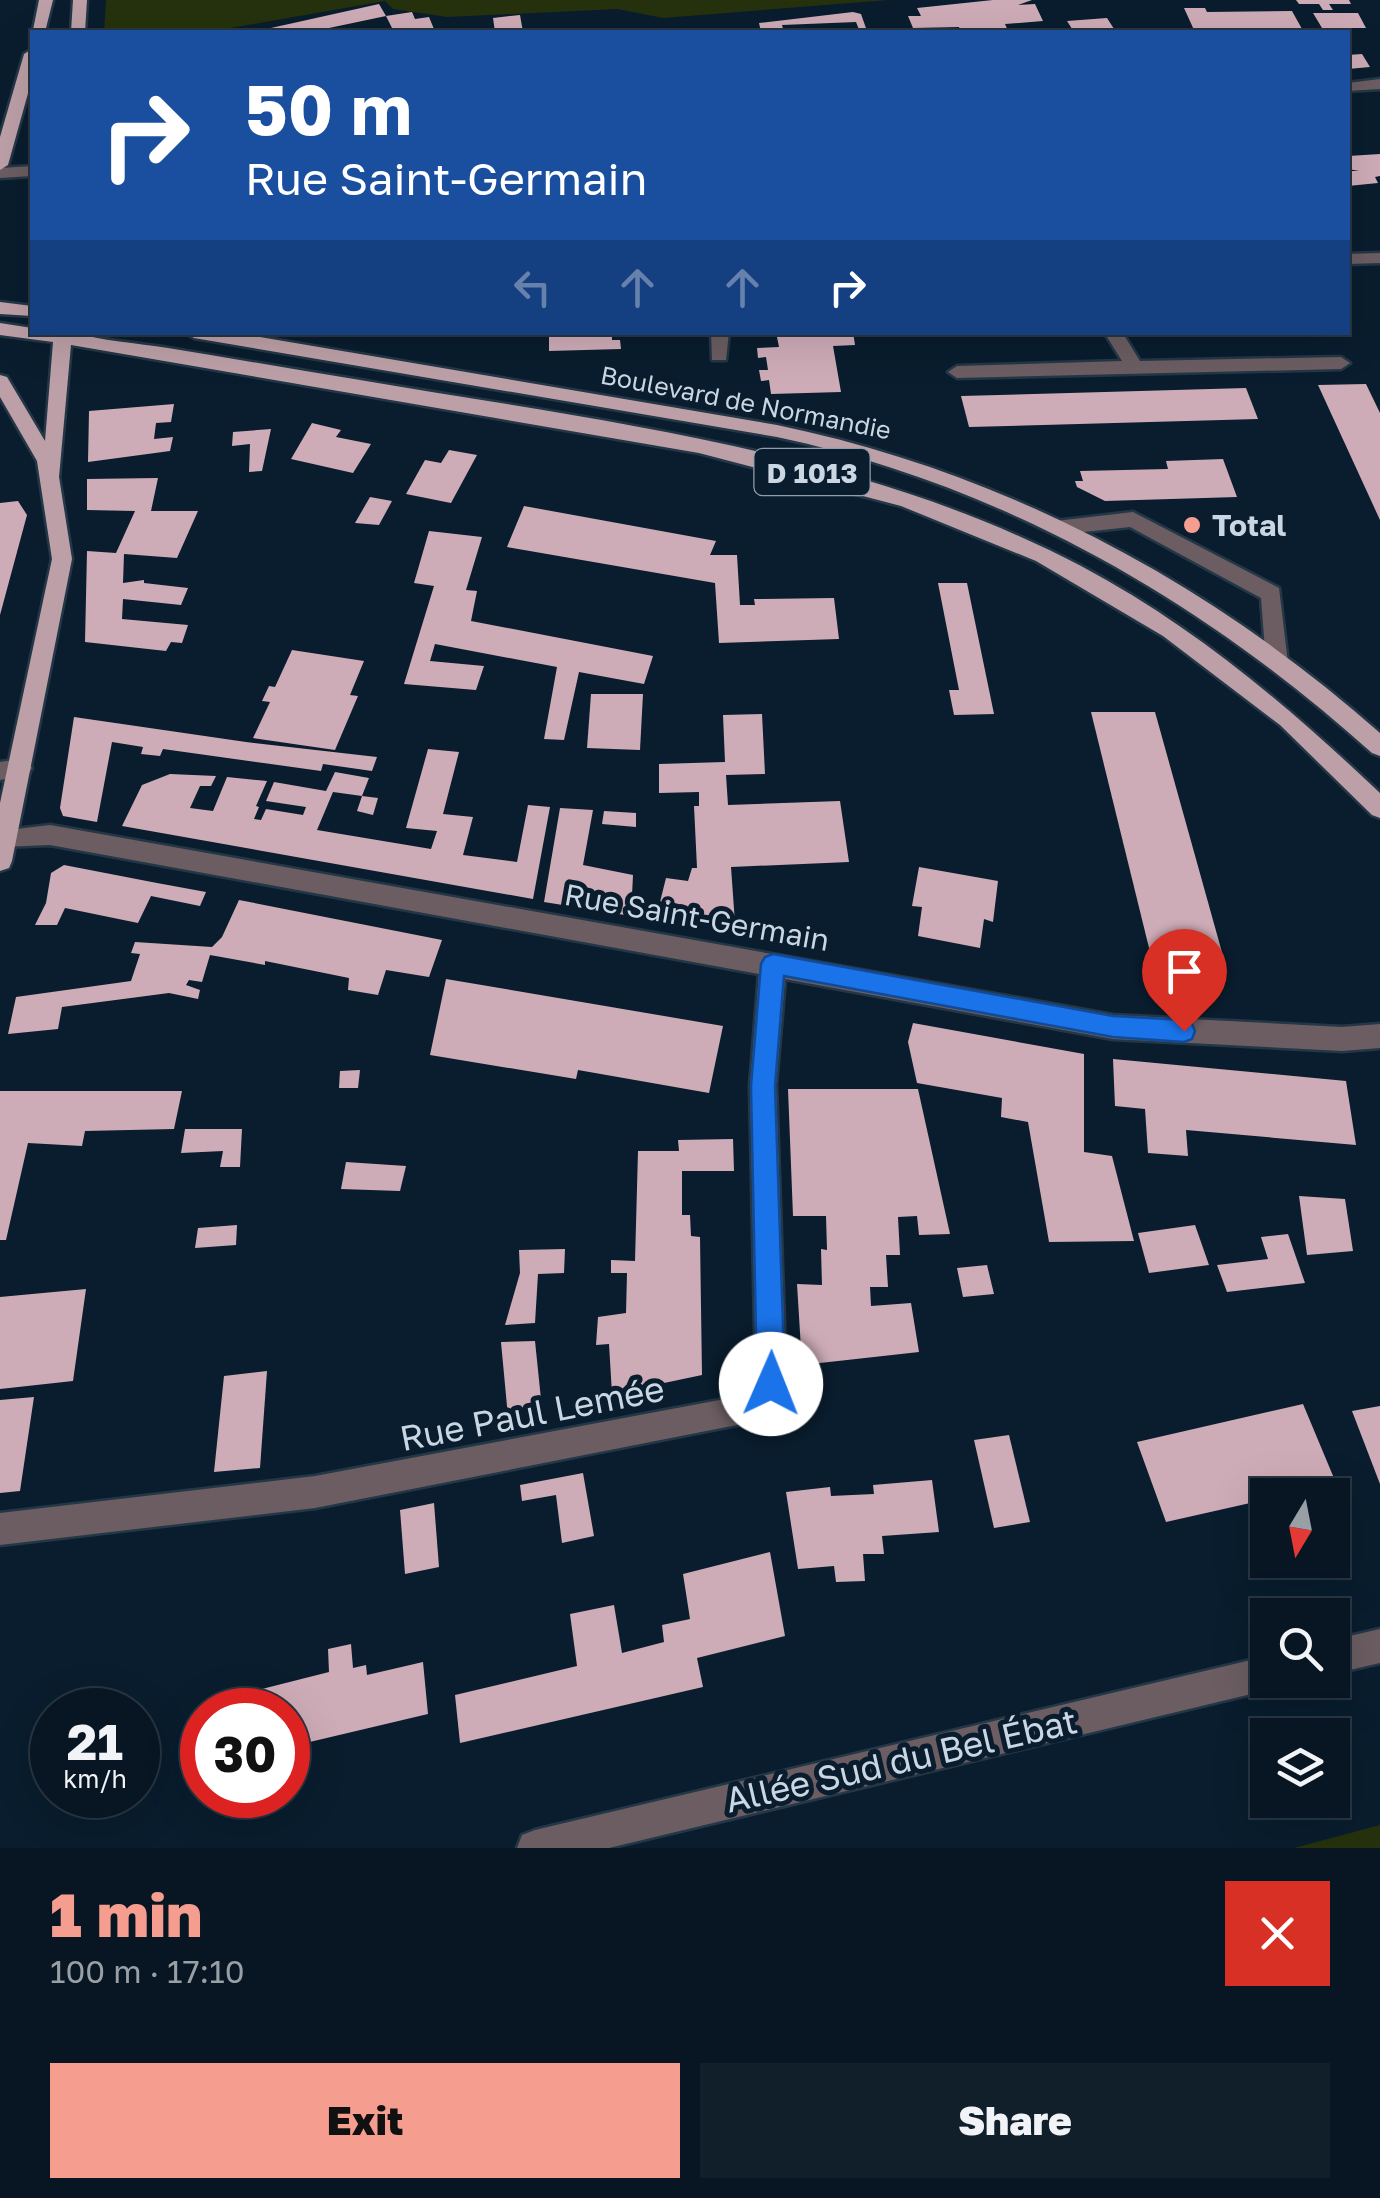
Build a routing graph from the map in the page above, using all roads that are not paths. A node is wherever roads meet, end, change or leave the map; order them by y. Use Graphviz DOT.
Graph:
graph roads {
  1 [pos="46,0"];
  2 [pos="80,0"];
  3 [pos="38,30"];
  4 [pos="78,30"];
  5 [pos="30,61"];
  6 [pos="1380,84"];
  7 [pos="1350,87"];
  8 [pos="0,166"];
  9 [pos="30,171"];
  10 [pos="0,173"];
  11 [pos="1380,258"];
  12 [pos="1350,259"];
  13 [pos="0,308"];
  14 [pos="30,311"];
  15 [pos="0,329"];
  16 [pos="30,332"];
  17 [pos="63,335"];
  18 [pos="211,335"];
  19 [pos="720,335"];
  20 [pos="1116,335"];
  21 [pos="719,356"];
  22 [pos="1341,363"];
  23 [pos="1135,367"];
  24 [pos="957,372"];
  25 [pos="0,381"];
  26 [pos="52,478"];
  27 [pos="1056,528"];
  28 [pos="1276,662"];
  29 [pos="1380,747"];
  30 [pos="10,770"];
  31 [pos="1380,808"];
  32 [pos="2,850"];
  33 [pos="773,964"];
  34 [pos="1380,1036"];
  35 [pos="0,1529"];
  36 [pos="1380,1646"];
  37 [pos="1350,1653"];
  38 [pos="1250,1677"];
  39 [pos="535,1848"];
  1 -- 3 [label="main road"];
  2 -- 4 [label="main road"];
  5 -- 8 [label="main road"];
  6 -- 7 [label="street"];
  9 -- 10 [label="street"];
  11 -- 12 [label="street"];
  13 -- 14 [label="main road"];
  15 -- 16 [label="main road, D 1013"];
  17 -- 26 [label="main road"];
  17 -- 31 [label="main road, Boulevard de Normandie / D 1013"];
  18 -- 27 [label="main road, Boulevard de Normandie / D 1013"];
  19 -- 21 [label="street"];
  20 -- 23 [label="street"];
  22 -- 23 [label="street"];
  23 -- 24 [label="street"];
  25 -- 26 [label="main road"];
  26 -- 30 [label="main road"];
  27 -- 28 [label="main road, Boulevard de Normandie / D 1013"];
  27 -- 28 [label="street"];
  28 -- 29 [label="main road, Boulevard de Normandie / D 1013"];
  30 -- 32 [label="main road"];
  32 -- 33 [label="street, Rue Saint-Germain"];
  33 -- 34 [label="street, Rue Saint-Germain"];
  33 -- 35 [label="street, Rue Paul Lemée"];
  36 -- 37 [label="street"];
  38 -- 39 [label="street, Allée Sud du Bel Ébat"];
}
